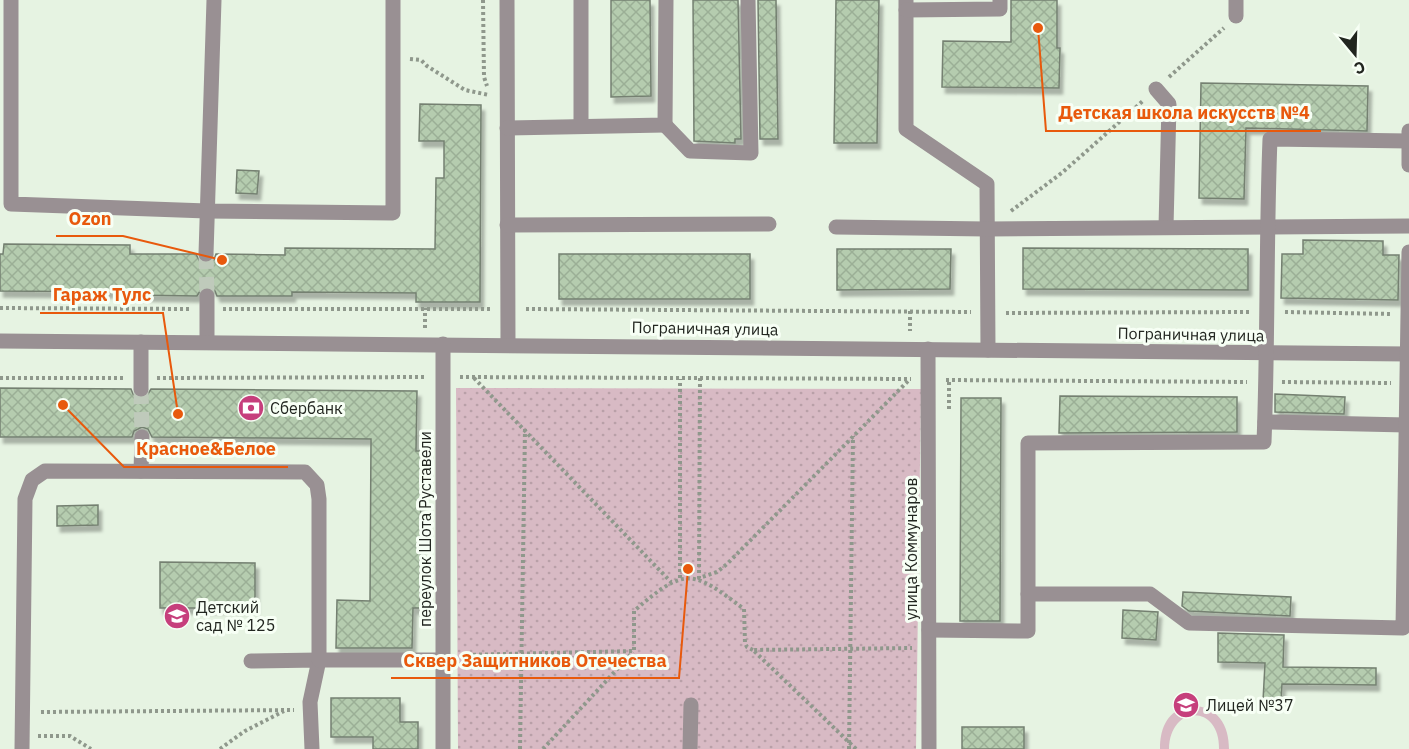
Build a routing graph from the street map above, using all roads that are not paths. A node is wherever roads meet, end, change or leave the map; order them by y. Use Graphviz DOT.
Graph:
graph roads {
  1 [pos="11,0"];
  2 [pos="214,0"];
  3 [pos="393,0"];
  4 [pos="507,0"];
  5 [pos="581,0"];
  6 [pos="666,0"];
  7 [pos="748,0"];
  8 [pos="1000,0"];
  9 [pos="1236,0"];
  10 [pos="906,5"];
  11 [pos="1236,16"];
  12 [pos="1156,89"];
  13 [pos="665,125"];
  14 [pos="581,126"];
  15 [pos="507,128"];
  16 [pos="1409,131"];
  17 [pos="1409,141"];
  18 [pos="1409,165"];
  19 [pos="207,211"];
  20 [pos="769,224"];
  21 [pos="507,225"];
  22 [pos="1409,226"];
  23 [pos="836,227"];
  24 [pos="1166,227"];
  25 [pos="1267,227"];
  26 [pos="987,229"];
  27 [pos="1409,252"];
  28 [pos="206,254"];
  29 [pos="207,302"];
  30 [pos="1408,314"];
  31 [pos="0,341"];
  32 [pos="141,342"];
  33 [pos="207,342"];
  34 [pos="443,344"];
  35 [pos="508,345"];
  36 [pos="928,348"];
  37 [pos="988,350"];
  38 [pos="1267,353"];
  39 [pos="1408,354"];
  40 [pos="141,383"];
  41 [pos="1265,422"];
  42 [pos="1407,425"];
  43 [pos="141,437"];
  44 [pos="141,471"];
  45 [pos="1028,594"];
  46 [pos="929,630"];
  47 [pos="319,660"];
  48 [pos="443,660"];
  49 [pos="251,661"];
  50 [pos="691,705"];
  51 [pos="22,742"];
  52 [pos="312,749"];
  53 [pos="443,749"];
  54 [pos="690,749"];
  55 [pos="929,749"];
  1 -- 19 [label="street"];
  2 -- 19 [label="street"];
  3 -- 19 [label="street"];
  4 -- 15 [label="street"];
  5 -- 14 [label="street"];
  6 -- 13 [label="street"];
  7 -- 13 [label="street"];
  8 -- 10 [label="street"];
  9 -- 11 [label="street"];
  10 -- 26 [label="street"];
  12 -- 24 [label="street"];
  13 -- 14 [label="street"];
  14 -- 15 [label="street"];
  15 -- 21 [label="street"];
  16 -- 17 [label="street"];
  17 -- 18 [label="street"];
  17 -- 25 [label="street"];
  19 -- 28 [label="street"];
  20 -- 21 [label="street"];
  21 -- 35 [label="street"];
  22 -- 25 [label="street"];
  23 -- 26 [label="street"];
  24 -- 25 [label="street"];
  24 -- 26 [label="street"];
  25 -- 38 [label="street"];
  26 -- 37 [label="street"];
  27 -- 30 [label="street"];
  29 -- 33 [label="street"];
  30 -- 39 [label="street"];
  31 -- 32 [label="street, Пограничная улица"];
  32 -- 33 [label="street, Пограничная улица"];
  32 -- 40 [label="street"];
  33 -- 34 [label="street, Пограничная улица"];
  34 -- 35 [label="street, Пограничная улица"];
  34 -- 48 [label="street, переулок Шота Руставели"];
  35 -- 36 [label="street, Пограничная улица"];
  36 -- 37 [label="street, Пограничная улица"];
  36 -- 46 [label="street, улица Коммунаров"];
  37 -- 38 [label="street, Пограничная улица"];
  38 -- 39 [label="street, Пограничная улица"];
  38 -- 41 [label="street"];
  39 -- 42 [label="street"];
  41 -- 42 [label="street"];
  41 -- 45 [label="street"];
  42 -- 45 [label="street"];
  43 -- 44 [label="street"];
  44 -- 47 [label="street"];
  44 -- 51 [label="street"];
  45 -- 46 [label="street"];
  46 -- 55 [label="street, улица Коммунаров"];
  47 -- 48 [label="street"];
  47 -- 49 [label="street"];
  47 -- 52 [label="street"];
  48 -- 53 [label="street, переулок Шота Руставели"];
  50 -- 54 [label="street"];
}
